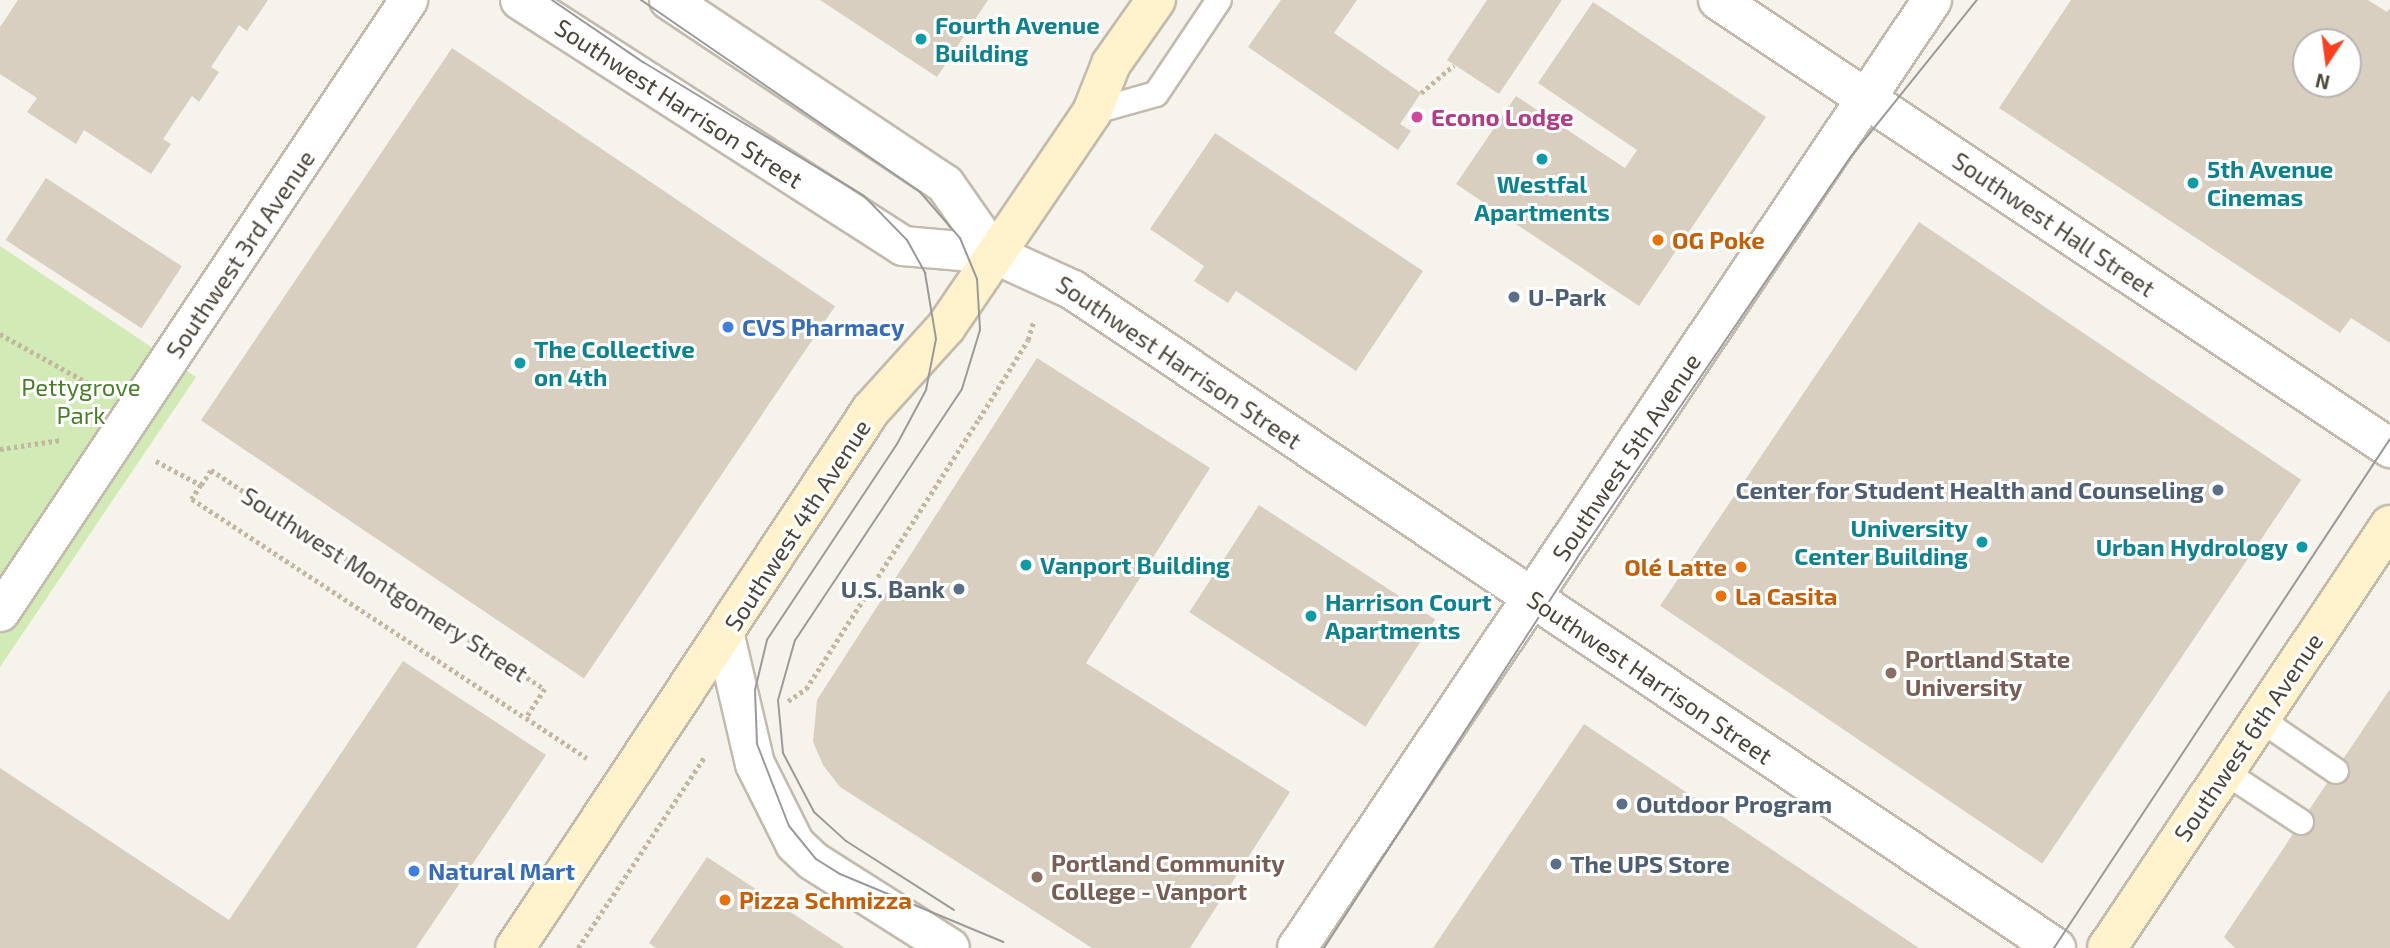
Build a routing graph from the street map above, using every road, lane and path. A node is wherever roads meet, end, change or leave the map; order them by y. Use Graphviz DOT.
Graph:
graph roads {
  1 [pos="408,0"];
  2 [pos="520,0"];
  3 [pos="669,0"];
  4 [pos="1156,0"];
  5 [pos="1219,0"];
  6 [pos="1718,0"];
  7 [pos="1932,0"];
  8 [pos="1454,65"];
  9 [pos="1421,93"];
  10 [pos="1866,99"];
  11 [pos="1092,112"];
  12 [pos="994,254"];
  13 [pos="0,334"];
  14 [pos="1028,340"];
  15 [pos="116,440"];
  16 [pos="25,444"];
  17 [pos="2390,448"];
  18 [pos="0,449"];
  19 [pos="201,485"];
  20 [pos="2390,525"];
  21 [pos="1531,598"];
  22 [pos="0,612"];
  23 [pos="725,636"];
  24 [pos="526,718"];
  25 [pos="2260,719"];
  26 [pos="746,730"];
  27 [pos="576,751"];
  28 [pos="2336,771"];
  29 [pos="2225,772"];
  30 [pos="2301,822"];
  31 [pos="515,948"];
  32 [pos="578,948"];
  33 [pos="950,948"];
  34 [pos="1297,948"];
  35 [pos="2056,948"];
  36 [pos="2107,948"];
  1 -- 15 [label="street, Southwest 3rd Avenue"];
  2 -- 12 [label="street, Southwest Harrison Street"];
  3 -- 12 [label="street"];
  4 -- 11 [label="main road, Southwest 4th Avenue"];
  5 -- 11 [label="lane"];
  6 -- 10 [label="street, Southwest Hall Street"];
  7 -- 10 [label="street, Southwest 5th Avenue"];
  8 -- 9 [label="path"];
  10 -- 17 [label="street, Southwest Hall Street"];
  10 -- 21 [label="street, Southwest 5th Avenue"];
  11 -- 12 [label="main road, Southwest 4th Avenue"];
  12 -- 21 [label="street, Southwest Harrison Street"];
  12 -- 23 [label="main road, Southwest 4th Avenue"];
  13 -- 15 [label="path"];
  14 -- 26 [label="path"];
  15 -- 19 [label="path"];
  15 -- 22 [label="street, Southwest 3rd Avenue"];
  16 -- 18 [label="path"];
  19 -- 24 [label="path, Southwest Montgomery Street"];
  19 -- 24 [label="path, Southwest Montgomery Street"];
  20 -- 25 [label="main road, Southwest 6th Avenue"];
  21 -- 34 [label="street, Southwest 5th Avenue"];
  21 -- 35 [label="street, Southwest Harrison Street"];
  23 -- 26 [label="street"];
  23 -- 31 [label="main road, Southwest 4th Avenue"];
  24 -- 27 [label="path, Southwest Montgomery Street"];
  25 -- 28 [label="lane"];
  25 -- 29 [label="main road, Southwest 6th Avenue"];
  26 -- 32 [label="path"];
  26 -- 33 [label="street"];
  29 -- 30 [label="lane"];
  29 -- 36 [label="main road, Southwest 6th Avenue"];
}
